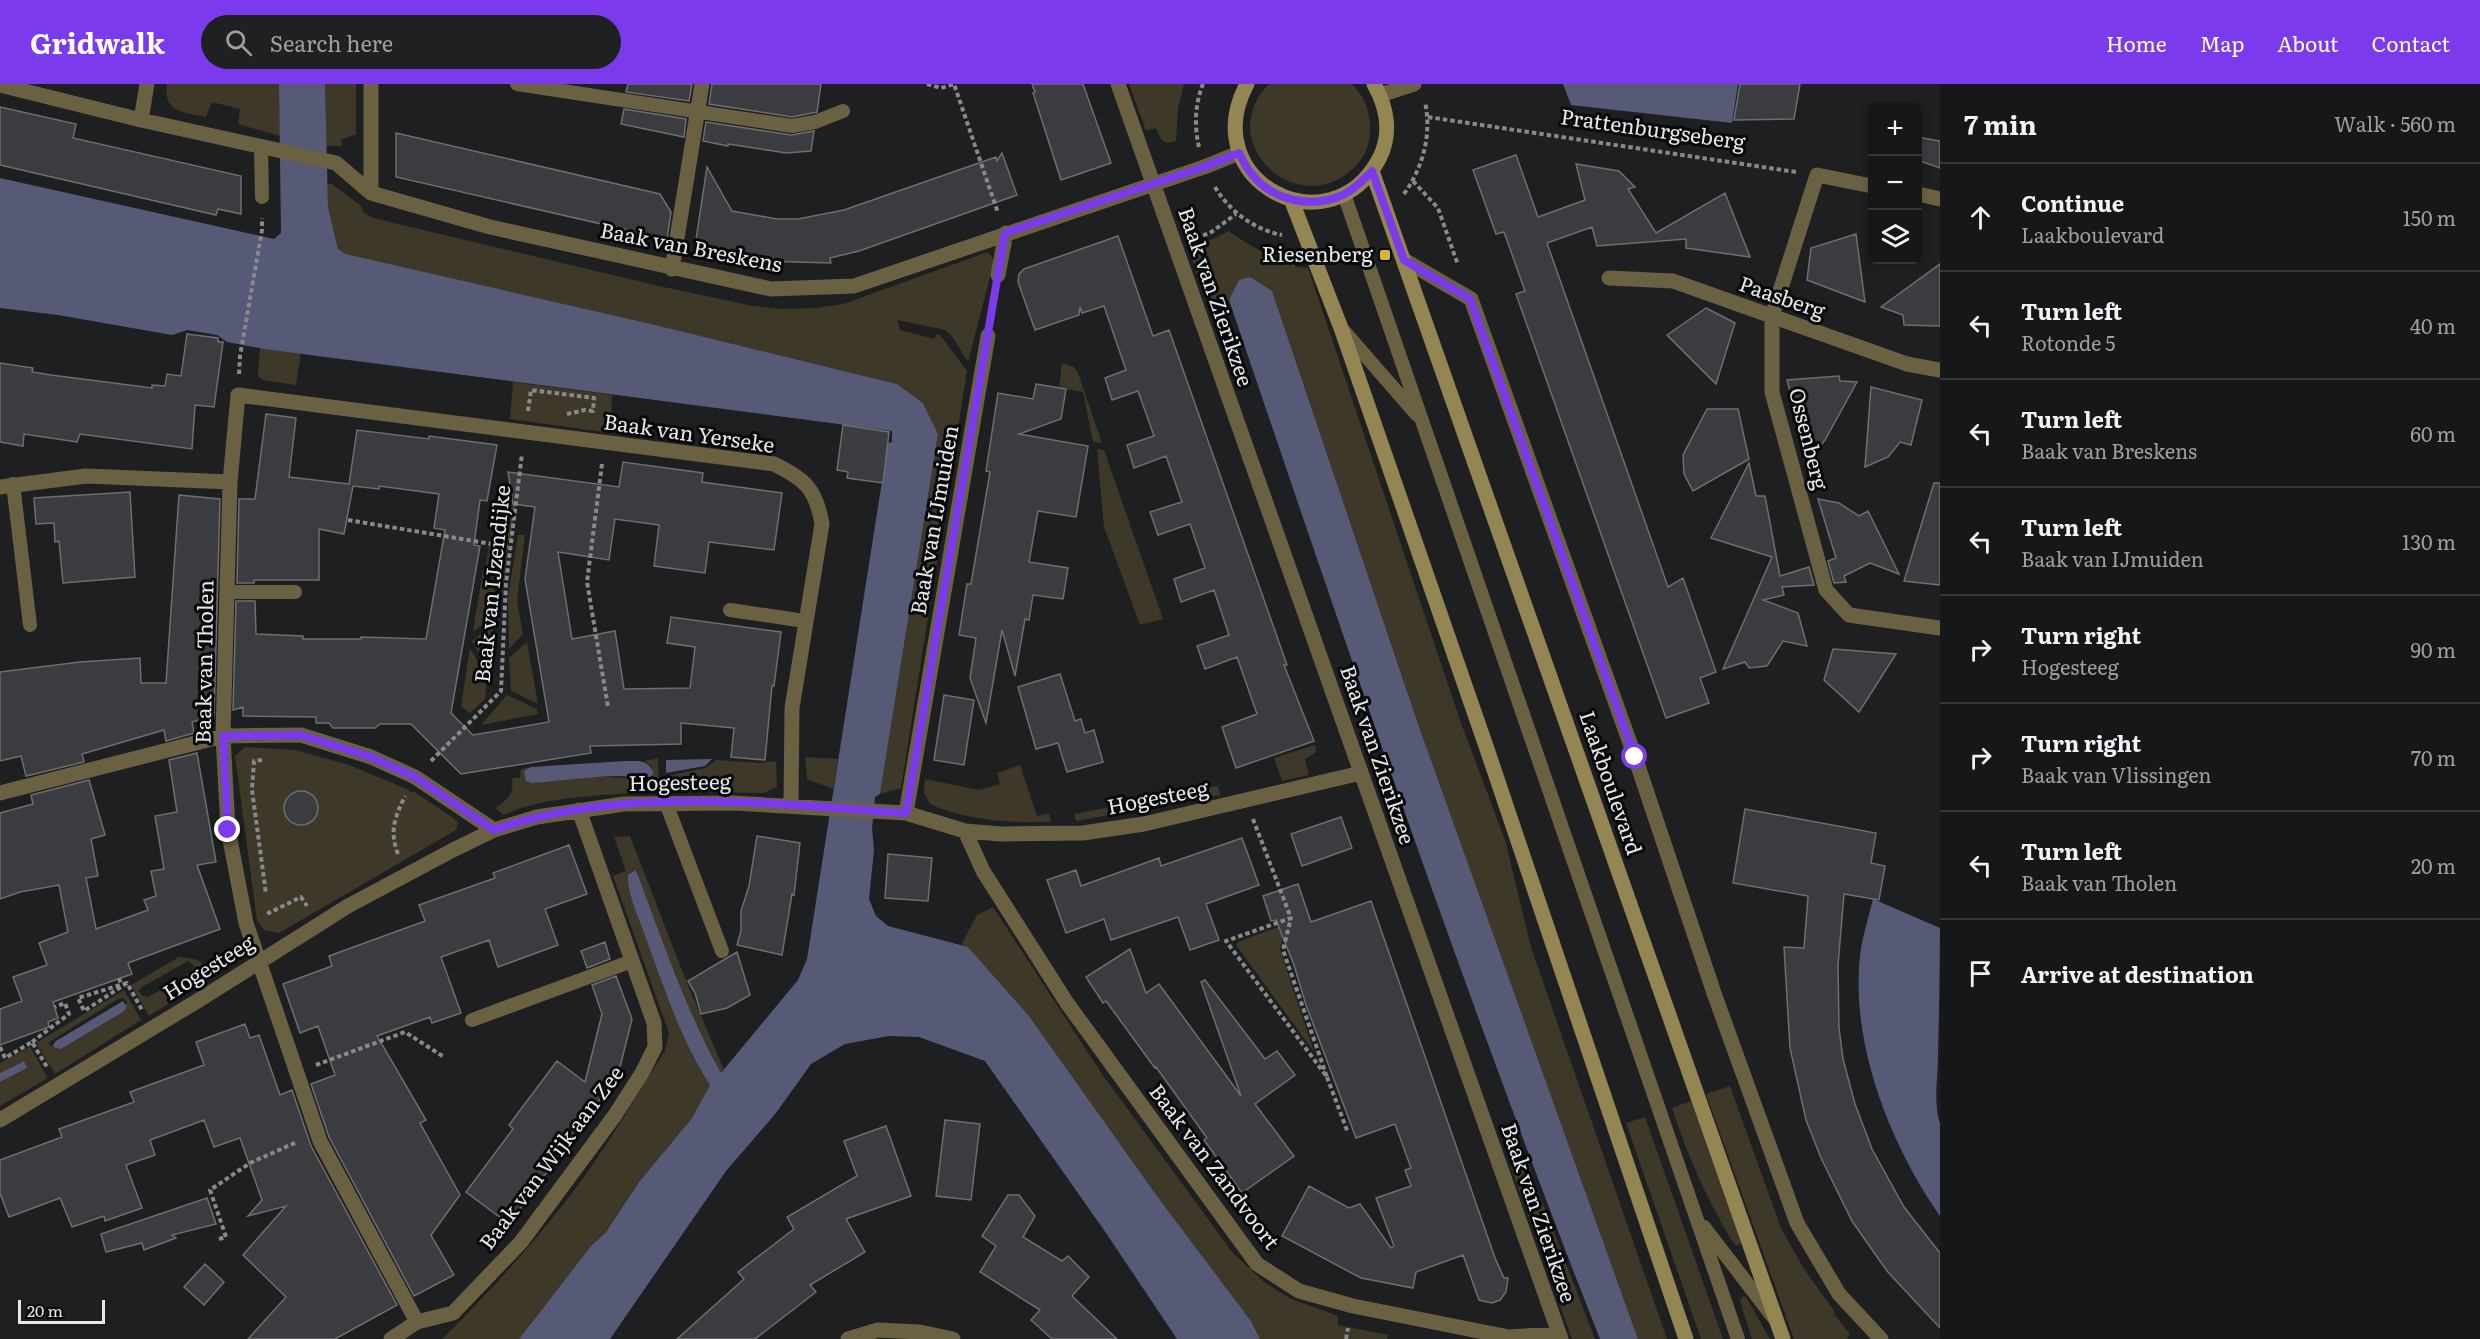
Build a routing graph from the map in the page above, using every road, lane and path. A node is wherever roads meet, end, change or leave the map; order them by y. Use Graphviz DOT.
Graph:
graph roads {
  1 [pos="147,84"];
  2 [pos="371,84"];
  3 [pos="517,84"];
  4 [pos="702,84"];
  5 [pos="927,84"];
  6 [pos="1118,84"];
  7 [pos="1203,84"];
  8 [pos="1247,84"];
  9 [pos="1414,84"];
  10 [pos="0,85"];
  11 [pos="1377,89"];
  12 [pos="843,111"];
  13 [pos="698,112"];
  14 [pos="141,120"];
  15 [pos="261,147"];
  16 [pos="1239,153"];
  17 [pos="1204,167"];
  18 [pos="1372,171"];
  19 [pos="1817,175"];
  20 [pos="1153,184"];
  21 [pos="1868,185"];
  22 [pos="370,193"];
  23 [pos="1344,194"];
  24 [pos="1922,195"];
  25 [pos="262,197"];
  26 [pos="1940,198"];
  27 [pos="1291,199"];
  28 [pos="1236,214"];
  29 [pos="262,230"];
  30 [pos="1005,233"];
  31 [pos="1174,246"];
  32 [pos="1404,260"];
  33 [pos="672,268"];
  34 [pos="998,275"];
  35 [pos="1609,278"];
  36 [pos="1470,299"];
  37 [pos="1772,316"];
  38 [pos="1341,328"];
  39 [pos="988,336"];
  40 [pos="240,356"];
  41 [pos="1940,369"];
  42 [pos="238,395"];
  43 [pos="564,414"];
  44 [pos="1423,421"];
  45 [pos="525,433"];
  46 [pos="605,443"];
  47 [pos="230,482"];
  48 [pos="6,486"];
  49 [pos="348,520"];
  50 [pos="510,547"];
  51 [pos="228,592"];
  52 [pos="294,592"];
  53 [pos="730,610"];
  54 [pos="805,621"];
  55 [pos="30,625"];
  56 [pos="1940,628"];
  57 [pos="608,707"];
  58 [pos="223,736"];
  59 [pos="263,736"];
  60 [pos="1361,773"];
  61 [pos="415,777"];
  62 [pos="0,793"];
  63 [pos="1247,801"];
  64 [pos="666,803"];
  65 [pos="791,805"];
  66 [pos="579,810"];
  67 [pos="906,813"];
  68 [pos="494,830"];
  69 [pos="965,831"];
  70 [pos="406,874"];
  71 [pos="266,896"];
  72 [pos="267,905"];
  73 [pos="1291,918"];
  74 [pos="320,923"];
  75 [pos="722,951"];
  76 [pos="632,961"];
  77 [pos="257,962"];
  78 [pos="119,978"];
  79 [pos="127,983"];
  80 [pos="121,985"];
  81 [pos="54,1007"];
  82 [pos="472,1020"];
  83 [pos="152,1029"];
  84 [pos="32,1042"];
  85 [pos="0,1047"];
  86 [pos="444,1057"];
  87 [pos="2,1060"];
  88 [pos="296,1073"];
  89 [pos="1327,1077"];
  90 [pos="58,1086"];
  91 [pos="0,1120"];
  92 [pos="316,1133"];
  93 [pos="1348,1133"];
  94 [pos="1696,1217"];
  95 [pos="219,1239"];
  96 [pos="1776,1321"];
  97 [pos="417,1322"];
  98 [pos="1560,1337"];
  99 [pos="392,1339"];
  100 [pos="848,1339"];
  101 [pos="953,1339"];
  102 [pos="1686,1339"];
  103 [pos="1738,1339"];
  104 [pos="1783,1339"];
  105 [pos="1881,1339"];
  1 -- 14 [label="street"];
  2 -- 22 [label="street"];
  3 -- 13 [label="lane"];
  4 -- 13 [label="street"];
  5 -- 30 [label="path"];
  6 -- 20 [label="street, Baak van Zierikzee"];
  7 -- 17 [label="path"];
  8 -- 16 [label="main road"];
  9 -- 11 [label="street"];
  10 -- 14 [label="street"];
  11 -- 18 [label="main road"];
  12 -- 13 [label="lane"];
  13 -- 33 [label="street"];
  14 -- 15 [label="street"];
  15 -- 22 [label="street"];
  15 -- 25 [label="lane"];
  16 -- 17 [label="street, Baak van Breskens"];
  16 -- 27 [label="main road"];
  17 -- 20 [label="street, Baak van Breskens"];
  18 -- 23 [label="main road"];
  18 -- 32 [label="main road, Laakboulevard"];
  19 -- 21 [label="street"];
  19 -- 36 [label="path, Prattenburgseberg"];
  19 -- 37 [label="street, Ossenberg"];
  20 -- 30 [label="street, Baak van Breskens"];
  20 -- 31 [label="street, Baak van Zierikzee"];
  22 -- 33 [label="street, Baak van Breskens"];
  23 -- 27 [label="main road"];
  23 -- 44 [label="lane, Laakboulevard"];
  24 -- 26 [label="street"];
  27 -- 38 [label="main road, Laakboulevard"];
  28 -- 31 [label="path"];
  29 -- 40 [label="path"];
  30 -- 33 [label="street, Baak van Breskens"];
  30 -- 34 [label="street"];
  31 -- 60 [label="street, Baak van Zierikzee"];
  32 -- 36 [label="street"];
  32 -- 96 [label="main road, Laakboulevard"];
  34 -- 39 [label="path"];
  35 -- 37 [label="street, Paasberg"];
  36 -- 105 [label="street, Laakboulevard"];
  37 -- 41 [label="street, Paasberg"];
  37 -- 56 [label="street, Ossenberg"];
  38 -- 44 [label="lane, Laakboulevard"];
  38 -- 102 [label="main road, Laakboulevard"];
  39 -- 67 [label="street, Baak van IJmuiden"];
  42 -- 45 [label="street, Baak van Yerseke"];
  42 -- 47 [label="street, Baak van Tholen"];
  43 -- 45 [label="path, Baak van IJzendijke"];
  44 -- 94 [label="lane, Laakboulevard"];
  45 -- 46 [label="street, Baak van Yerseke"];
  45 -- 50 [label="path, Baak van IJzendijke"];
  46 -- 54 [label="street, Baak van Yerseke"];
  46 -- 57 [label="path"];
  47 -- 48 [label="street"];
  47 -- 51 [label="street, Baak van Tholen"];
  48 -- 55 [label="lane"];
  49 -- 50 [label="path"];
  50 -- 61 [label="path, Baak van IJzendijke"];
  51 -- 52 [label="lane"];
  51 -- 58 [label="street, Baak van Tholen"];
  53 -- 54 [label="lane"];
  54 -- 65 [label="street, Baak van Yerseke"];
  58 -- 59 [label="street"];
  58 -- 62 [label="street"];
  58 -- 77 [label="street, Baak van Tholen"];
  59 -- 61 [label="street"];
  59 -- 71 [label="path"];
  60 -- 63 [label="street, Hogesteeg"];
  60 -- 98 [label="street, Baak van Zierikzee"];
  61 -- 68 [label="street"];
  61 -- 70 [label="path, Baak van IJzendijke"];
  63 -- 69 [label="street, Hogesteeg"];
  63 -- 73 [label="path"];
  64 -- 65 [label="street, Hogesteeg"];
  64 -- 66 [label="street, Hogesteeg"];
  64 -- 75 [label="lane"];
  65 -- 67 [label="street, Hogesteeg"];
  66 -- 68 [label="street, Hogesteeg"];
  66 -- 76 [label="street, Baak van Wijk aan Zee"];
  67 -- 69 [label="street, Hogesteeg"];
  68 -- 70 [label="street, Hogesteeg"];
  69 -- 98 [label="street, Baak van Zandvoort"];
  70 -- 74 [label="street, Hogesteeg"];
  72 -- 74 [label="path"];
  73 -- 89 [label="path"];
  73 -- 89 [label="path"];
  74 -- 77 [label="street, Hogesteeg"];
  76 -- 82 [label="lane"];
  76 -- 97 [label="street, Baak van Wijk aan Zee"];
  77 -- 83 [label="street, Hogesteeg"];
  77 -- 88 [label="street, Baak van Tholen"];
  78 -- 80 [label="path"];
  79 -- 80 [label="path"];
  79 -- 80 [label="path"];
  79 -- 83 [label="path"];
  81 -- 84 [label="path"];
  83 -- 90 [label="street, Hogesteeg"];
  84 -- 87 [label="path"];
  84 -- 90 [label="path"];
  85 -- 87 [label="path"];
  86 -- 88 [label="path"];
  88 -- 92 [label="street, Baak van Tholen"];
  89 -- 93 [label="path"];
  90 -- 91 [label="street, Hogesteeg"];
  92 -- 95 [label="path"];
  92 -- 97 [label="street, Baak van Tholen"];
  94 -- 96 [label="lane, Laakboulevard"];
  94 -- 103 [label="lane, Laakboulevard"];
  96 -- 104 [label="main road, Laakboulevard"];
  97 -- 99 [label="street"];
  100 -- 101 [label="street"];
}
